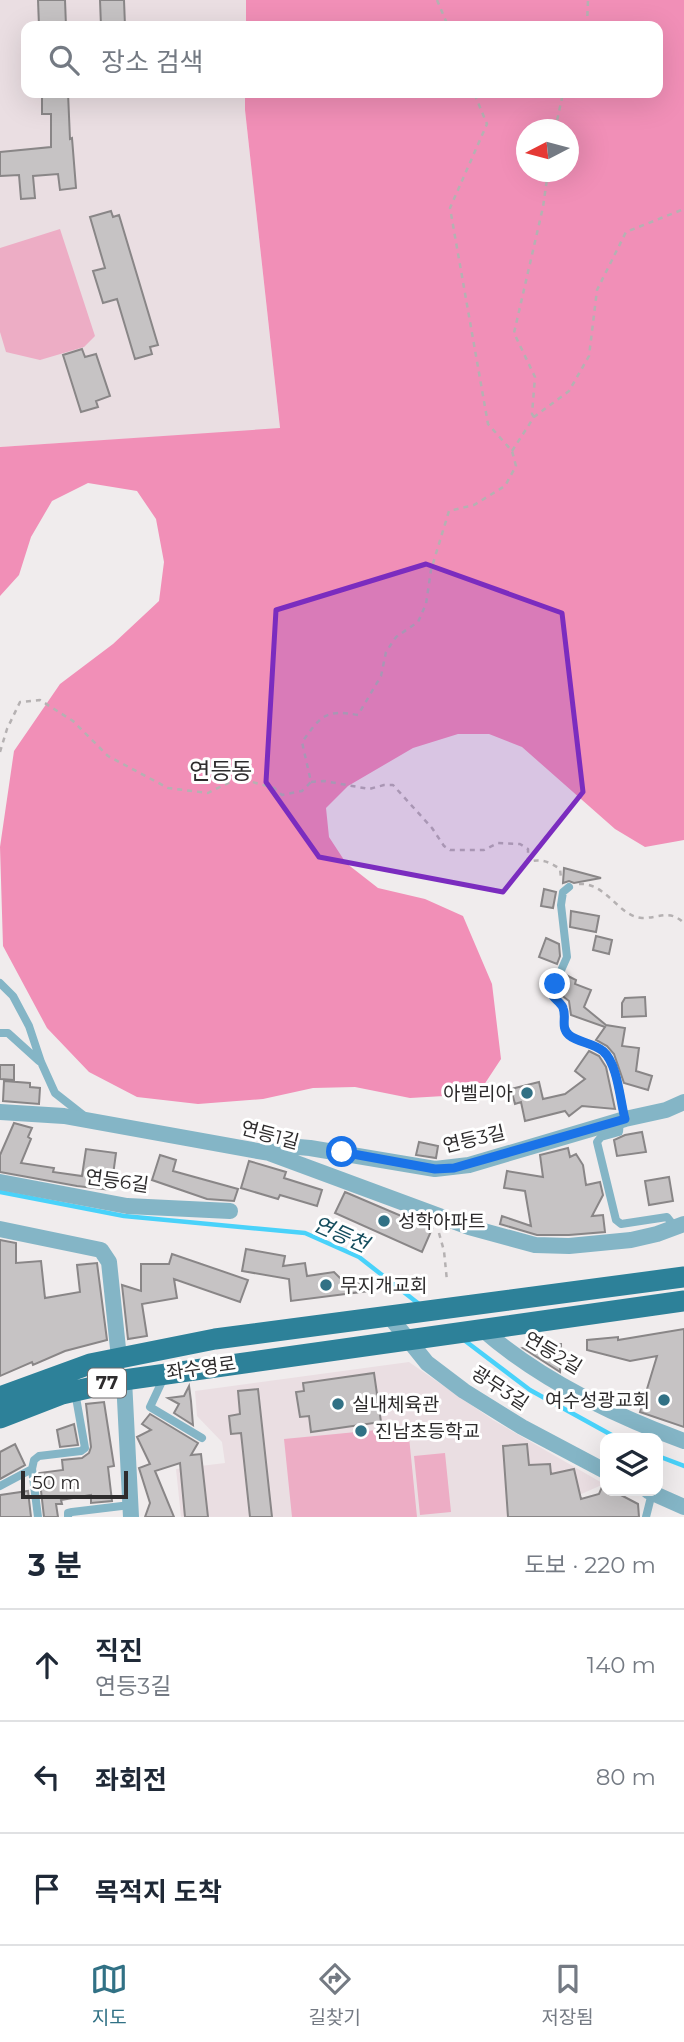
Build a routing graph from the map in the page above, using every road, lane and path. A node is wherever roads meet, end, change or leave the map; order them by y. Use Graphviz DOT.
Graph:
graph roads {
  1 [pos="437,0"];
  2 [pos="588,0"];
  3 [pos="446,21"];
  4 [pos="587,21"];
  5 [pos="476,98"];
  6 [pos="562,98"];
  7 [pos="557,119"];
  8 [pos="547,182"];
  9 [pos="684,209"];
  10 [pos="534,417"];
  11 [pos="512,451"];
  12 [pos="0,751"];
  13 [pos="311,782"];
  14 [pos="566,890"];
  15 [pos="684,923"];
  16 [pos="0,982"];
  17 [pos="0,1033"];
  18 [pos="41,1062"];
  19 [pos="684,1102"];
  20 [pos="0,1112"];
  21 [pos="622,1120"];
  22 [pos="92,1121"];
  23 [pos="269,1153"];
  24 [pos="0,1182"];
  25 [pos="230,1211"];
  26 [pos="680,1226"];
  27 [pos="437,1228"];
  28 [pos="0,1229"];
  29 [pos="684,1277"];
  30 [pos="447,1281"];
  31 [pos="684,1301"];
  32 [pos="390,1317"];
  33 [pos="482,1329"];
  34 [pos="407,1339"];
  35 [pos="120,1358"];
  36 [pos="165,1373"];
  37 [pos="124,1380"];
  38 [pos="75,1391"];
  39 [pos="0,1397"];
  40 [pos="0,1418"];
  41 [pos="202,1438"];
  42 [pos="684,1441"];
  43 [pos="600,1468"];
  44 [pos="32,1469"];
  45 [pos="0,1486"];
  46 [pos="649,1496"];
  47 [pos="659,1496"];
  48 [pos="684,1507"];
  49 [pos="131,1511"];
  50 [pos="38,1517"];
  51 [pos="68,1517"];
  52 [pos="646,1517"];
  1 -- 3 [label="path"];
  2 -- 4 [label="path"];
  5 -- 11 [label="path"];
  6 -- 7 [label="path"];
  8 -- 10 [label="path"];
  9 -- 10 [label="path"];
  10 -- 11 [label="path"];
  11 -- 13 [label="path"];
  12 -- 13 [label="path"];
  13 -- 14 [label="path"];
  14 -- 15 [label="path"];
  14 -- 21 [label="lane"];
  16 -- 18 [label="lane"];
  17 -- 18 [label="lane"];
  18 -- 22 [label="lane"];
  19 -- 21 [label="street, 연등3길"];
  20 -- 22 [label="street, 연등1길"];
  21 -- 23 [label="street, 연등3길"];
  21 -- 26 [label="lane"];
  22 -- 23 [label="street, 연등1길"];
  23 -- 26 [label="street, 연등1길"];
  24 -- 25 [label="street, 연등6길"];
  27 -- 30 [label="path"];
  28 -- 35 [label="street"];
  29 -- 32 [label="main road, 좌수영로"];
  31 -- 33 [label="main road"];
  32 -- 34 [label="street, 광무3길"];
  32 -- 35 [label="main road, 좌수영로 / 77"];
  33 -- 34 [label="main road, 좌수영로"];
  33 -- 42 [label="street, 연등2길"];
  34 -- 36 [label="main road, 좌수영로 / 77"];
  34 -- 43 [label="street, 광무3길"];
  35 -- 39 [label="main road, 좌수영로 / 77"];
  36 -- 37 [label="main road, 좌수영로 / 77"];
  36 -- 41 [label="lane"];
  37 -- 38 [label="main road, 좌수영로 / 77"];
  37 -- 49 [label="street"];
  38 -- 40 [label="main road, 좌수영로 / 77"];
  38 -- 44 [label="lane"];
  44 -- 45 [label="lane"];
  44 -- 50 [label="lane"];
  46 -- 52 [label="lane"];
  47 -- 48 [label="street"];
  49 -- 51 [label="lane"];
}
